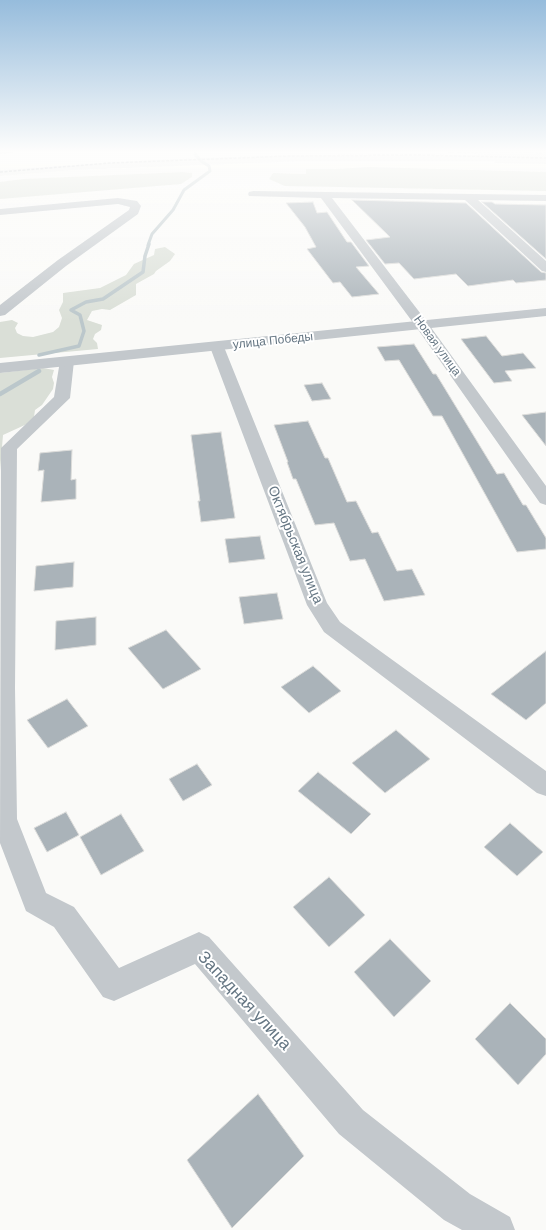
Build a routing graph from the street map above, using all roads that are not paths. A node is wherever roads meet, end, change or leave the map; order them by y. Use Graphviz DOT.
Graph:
graph roads {
  1 [pos="58,207"];
  2 [pos="136,207"];
  3 [pos="334,207"];
  4 [pos="480,207"];
  5 [pos="0,212"];
  6 [pos="546,268"];
  7 [pos="0,312"];
  8 [pos="546,312"];
  9 [pos="422,325"];
  10 [pos="218,347"];
  11 [pos="67,361"];
  12 [pos="0,368"];
  13 [pos="546,499"];
  14 [pos="546,785"];
  15 [pos="497,1230"];
  1 -- 5 [label="street"];
  2 -- 7 [label="street"];
  3 -- 9 [label="street, Новая улица"];
  4 -- 6 [label="street"];
  8 -- 9 [label="street, улица Победы"];
  9 -- 10 [label="street, улица Победы"];
  9 -- 13 [label="street, Новая улица"];
  10 -- 11 [label="street, улица Победы"];
  10 -- 14 [label="street, Октябрьская улица"];
  11 -- 12 [label="street, улица Победы"];
  11 -- 15 [label="street, Западная улица"];
}
